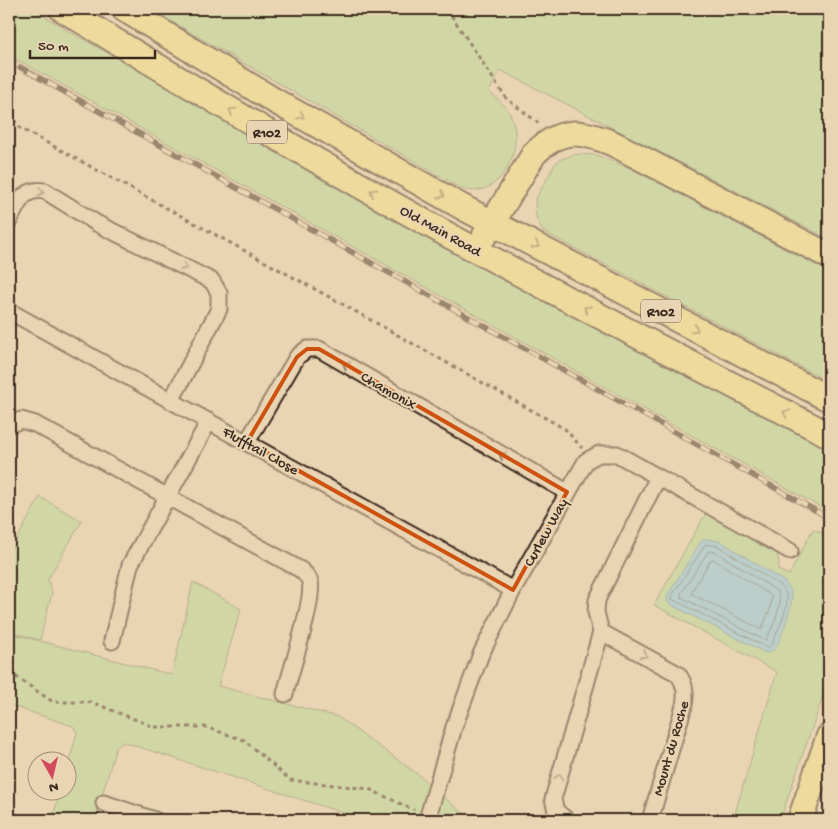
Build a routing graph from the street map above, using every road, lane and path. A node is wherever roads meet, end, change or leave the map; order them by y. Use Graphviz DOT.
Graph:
graph roads {
  1 [pos="12,9"];
  2 [pos="62,9"];
  3 [pos="124,9"];
  4 [pos="447,9"];
  5 [pos="9,16"];
  6 [pos="9,114"];
  7 [pos="556,137"];
  8 [pos="9,221"];
  9 [pos="492,223"];
  10 [pos="477,250"];
  11 [pos="829,256"];
  12 [pos="9,310"];
  13 [pos="829,399"];
  14 [pos="171,400"];
  15 [pos="209,421"];
  16 [pos="9,424"];
  17 [pos="829,435"];
  18 [pos="248,442"];
  19 [pos="592,457"];
  20 [pos="658,477"];
  21 [pos="567,492"];
  22 [pos="168,497"];
  23 [pos="790,551"];
  24 [pos="513,590"];
  25 [pos="601,632"];
  26 [pos="112,641"];
  27 [pos="9,672"];
  28 [pos="285,694"];
  29 [pos="829,736"];
  30 [pos="104,803"];
  31 [pos="428,818"];
  32 [pos="156,820"];
  33 [pos="567,820"];
  34 [pos="650,820"];
  35 [pos="800,820"];
  1 -- 5 [label="path"];
  10 -- 2 [label="main road, Old Main Road / R102, one-way"];
  3 -- 9 [label="main road, Old Main Road / R102, one-way"];
  4 -- 7 [label="path"];
  6 -- 19 [label="path"];
  7 -- 9 [label="main road"];
  7 -- 11 [label="main road"];
  8 -- 14 [label="street, one-way"];
  9 -- 10 [label="main road"];
  9 -- 13 [label="main road, Old Main Road / R102, one-way"];
  17 -- 10 [label="main road, Old Main Road / R102, one-way"];
  12 -- 14 [label="street, Flufftail Close"];
  14 -- 15 [label="street, Flufftail Close"];
  15 -- 18 [label="street, Flufftail Close"];
  15 -- 22 [label="street"];
  16 -- 22 [label="street"];
  21 -- 18 [label="street, Chamonix, one-way"];
  18 -- 24 [label="street, Flufftail Close"];
  19 -- 20 [label="street"];
  19 -- 21 [label="street, Curlew Way"];
  20 -- 23 [label="street"];
  20 -- 25 [label="street"];
  21 -- 24 [label="street, Curlew Way"];
  22 -- 26 [label="street"];
  22 -- 28 [label="street"];
  24 -- 31 [label="street, Curlew Way"];
  33 -- 25 [label="street, one-way"];
  25 -- 34 [label="street, Mount du Roche, one-way"];
  27 -- 31 [label="path"];
  29 -- 35 [label="main road"];
  30 -- 32 [label="street"];
}
